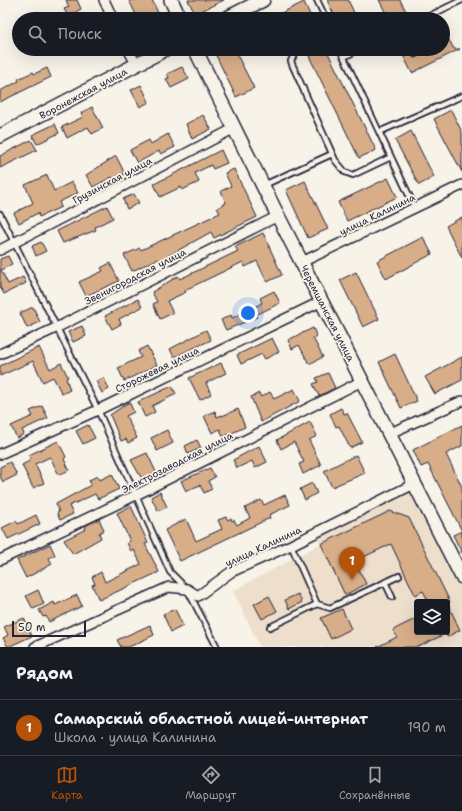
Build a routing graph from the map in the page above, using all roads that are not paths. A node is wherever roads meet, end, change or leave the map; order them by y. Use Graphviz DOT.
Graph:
graph roads {
  1 [pos="104,0"];
  2 [pos="170,0"];
  3 [pos="263,0"];
  4 [pos="317,0"];
  5 [pos="462,0"];
  6 [pos="110,12"];
  7 [pos="176,12"];
  8 [pos="239,12"];
  9 [pos="323,12"];
  10 [pos="438,12"];
  11 [pos="132,56"];
  12 [pos="152,56"];
  13 [pos="198,56"];
  14 [pos="294,56"];
  15 [pos="344,57"];
  16 [pos="136,64"];
  17 [pos="462,96"];
  18 [pos="233,129"];
  19 [pos="379,132"];
  20 [pos="0,136"];
  21 [pos="332,154"];
  22 [pos="391,157"];
  23 [pos="264,185"];
  24 [pos="462,185"];
  25 [pos="415,208"];
  26 [pos="0,214"];
  27 [pos="278,216"];
  28 [pos="15,243"];
  29 [pos="0,250"];
  30 [pos="302,262"];
  31 [pos="322,301"];
  32 [pos="58,327"];
  33 [pos="0,354"];
  34 [pos="362,381"];
  35 [pos="462,401"];
  36 [pos="98,410"];
  37 [pos="388,434"];
  38 [pos="0,454"];
  39 [pos="414,484"];
  40 [pos="136,495"];
  41 [pos="291,545"];
  42 [pos="0,560"];
  43 [pos="399,576"];
  44 [pos="462,577"];
  45 [pos="385,582"];
  46 [pos="187,589"];
  47 [pos="392,597"];
  48 [pos="317,604"];
  49 [pos="270,627"];
  50 [pos="35,647"];
  51 [pos="217,647"];
  1 -- 6 [label="street"];
  2 -- 7 [label="street"];
  3 -- 8 [label="street"];
  4 -- 9 [label="lane"];
  5 -- 10 [label="lane"];
  11 -- 16 [label="street"];
  12 -- 16 [label="street, Воронежская улица"];
  13 -- 18 [label="street, Черемшанская улица"];
  14 -- 21 [label="lane"];
  15 -- 19 [label="lane"];
  16 -- 20 [label="street, Воронежская улица"];
  17 -- 19 [label="lane"];
  18 -- 23 [label="street, Черемшанская улица"];
  18 -- 28 [label="street, Грузинская улица"];
  19 -- 22 [label="lane"];
  21 -- 22 [label="lane"];
  21 -- 23 [label="lane"];
  22 -- 25 [label="lane"];
  23 -- 27 [label="street, Черемшанская улица"];
  24 -- 25 [label="street, улица Калинина"];
  25 -- 30 [label="street, улица Калинина"];
  26 -- 28 [label="lane"];
  27 -- 30 [label="street, Черемшанская улица"];
  27 -- 32 [label="street, Звенигородская улица"];
  28 -- 29 [label="street, Грузинская улица"];
  28 -- 32 [label="lane"];
  30 -- 31 [label="street, Черемшанская улица"];
  31 -- 34 [label="street, Черемшанская улица"];
  31 -- 36 [label="street, Сторожевая улица"];
  32 -- 33 [label="street, Звенигородская улица"];
  32 -- 36 [label="lane"];
  34 -- 37 [label="street, Черемшанская улица"];
  34 -- 40 [label="street, Электрозаводская улица"];
  35 -- 37 [label="street"];
  36 -- 38 [label="street, Сторожевая улица"];
  36 -- 40 [label="lane"];
  37 -- 39 [label="street, Черемшанская улица"];
  39 -- 41 [label="street, улица Калинина"];
  39 -- 44 [label="street, Черемшанская улица"];
  40 -- 42 [label="street, Электрозаводская улица"];
  40 -- 46 [label="lane"];
  41 -- 46 [label="street, улица Калинина"];
  41 -- 48 [label="lane"];
  43 -- 45 [label="lane"];
  45 -- 47 [label="lane"];
  45 -- 48 [label="lane"];
  46 -- 50 [label="street, улица Калинина"];
  46 -- 51 [label="lane"];
  48 -- 49 [label="lane"];
}
